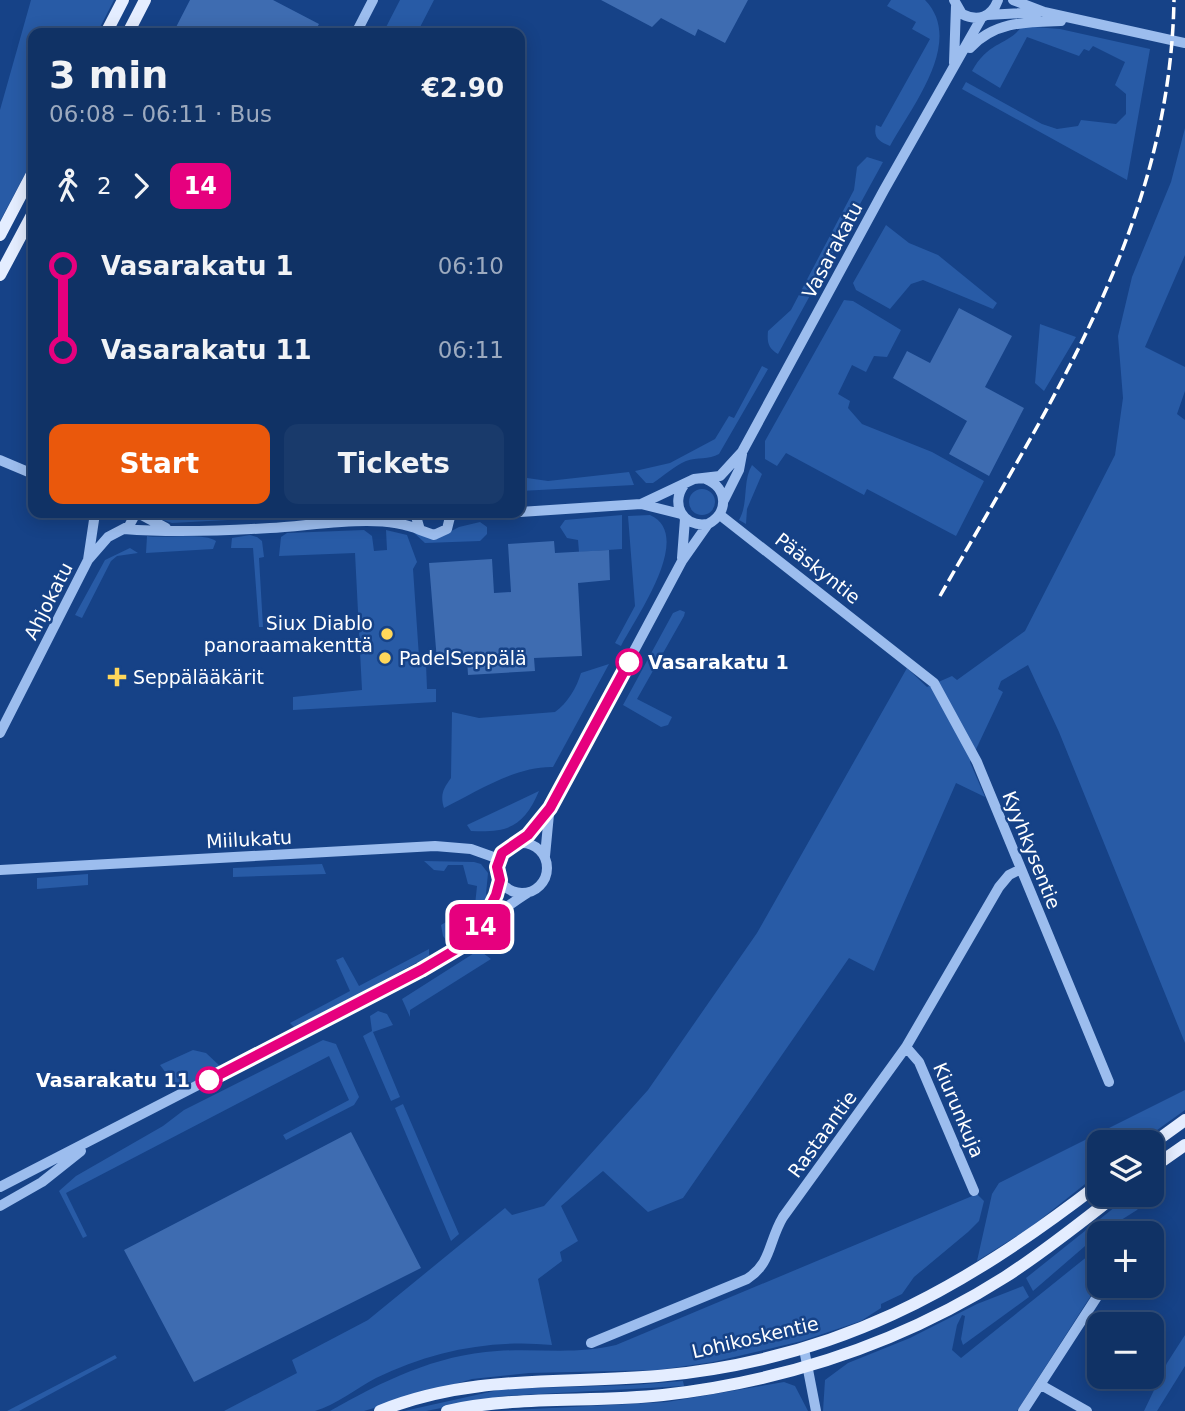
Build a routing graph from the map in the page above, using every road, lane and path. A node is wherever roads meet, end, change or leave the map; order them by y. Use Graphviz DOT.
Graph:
graph roads {
  1 [pos="123,0"];
  2 [pos="145,0"];
  3 [pos="373,0"];
  4 [pos="998,0"];
  5 [pos="1013,0"];
  6 [pos="955,3"];
  7 [pos="1044,12"];
  8 [pos="985,16"];
  9 [pos="1077,20"];
  10 [pos="109,28"];
  11 [pos="131,28"];
  12 [pos="359,28"];
  13 [pos="1185,43"];
  14 [pos="954,66"];
  15 [pos="28,182"];
  16 [pos="28,222"];
  17 [pos="0,235"];
  18 [pos="0,275"];
  19 [pos="743,452"];
  20 [pos="0,460"];
  21 [pos="28,472"];
  22 [pos="706,479"];
  23 [pos="684,485"];
  24 [pos="724,500"];
  25 [pos="641,504"];
  26 [pos="525,512"];
  27 [pos="720,515"];
  28 [pos="683,517"];
  29 [pos="92,518"];
  30 [pos="95,518"];
  31 [pos="134,518"];
  32 [pos="147,518"];
  33 [pos="389,518"];
  34 [pos="416,518"];
  35 [pos="450,518"];
  36 [pos="474,518"];
  37 [pos="377,522"];
  38 [pos="708,524"];
  39 [pos="447,529"];
  40 [pos="121,530"];
  41 [pos="172,530"];
  42 [pos="420,530"];
  43 [pos="88,560"];
  44 [pos="682,561"];
  45 [pos="894,650"];
  46 [pos="0,733"];
  47 [pos="550,808"];
  48 [pos="516,844"];
  49 [pos="545,856"];
  50 [pos="499,859"];
  51 [pos="1021,869"];
  52 [pos="0,870"];
  53 [pos="500,880"];
  54 [pos="529,892"];
  55 [pos="478,931"];
  56 [pos="906,1047"];
  57 [pos="1109,1082"];
  58 [pos="1185,1120"];
  59 [pos="1164,1135"];
  60 [pos="89,1144"];
  61 [pos="1185,1145"];
  62 [pos="1164,1160"];
  63 [pos="0,1187"];
  64 [pos="974,1191"];
  65 [pos="1087,1193"];
  66 [pos="0,1206"];
  67 [pos="1100,1207"];
  68 [pos="1096,1298"];
  69 [pos="591,1343"];
  70 [pos="804,1349"];
  71 [pos="808,1367"];
  72 [pos="1041,1385"];
  73 [pos="380,1411"];
  74 [pos="447,1411"];
  75 [pos="816,1411"];
  76 [pos="1023,1411"];
  77 [pos="1087,1411"];
  1 -- 10 [label="main road"];
  2 -- 11 [label="main road"];
  3 -- 12 [label="street"];
  4 -- 8 [label="street, Vasarakatu"];
  5 -- 7 [label="street"];
  6 -- 8 [label="street"];
  6 -- 14 [label="street, Vasarakatu"];
  7 -- 8 [label="street"];
  7 -- 9 [label="street"];
  8 -- 14 [label="street, Vasarakatu"];
  9 -- 13 [label="street"];
  9 -- 14 [label="street"];
  14 -- 19 [label="street, Vasarakatu"];
  15 -- 17 [label="main road"];
  16 -- 18 [label="main road"];
  19 -- 22 [label="street, Vasarakatu"];
  19 -- 24 [label="street, Vasarakatu"];
  20 -- 21 [label="street"];
  22 -- 23 [label="street"];
  22 -- 24 [label="street"];
  23 -- 25 [label="street"];
  23 -- 28 [label="street"];
  24 -- 27 [label="street"];
  25 -- 26 [label="street"];
  25 -- 28 [label="street"];
  27 -- 38 [label="street"];
  27 -- 45 [label="street, Pääskyntie"];
  28 -- 38 [label="street"];
  28 -- 44 [label="street"];
  29 -- 43 [label="street, Ahjokatu"];
  30 -- 40 [label="street"];
  31 -- 40 [label="street, Ahjokatu"];
  32 -- 41 [label="street"];
  33 -- 37 [label="street"];
  34 -- 42 [label="street"];
  35 -- 39 [label="street"];
  36 -- 39 [label="street"];
  37 -- 41 [label="street"];
  37 -- 42 [label="street"];
  38 -- 44 [label="street"];
  39 -- 42 [label="street"];
  40 -- 41 [label="street"];
  40 -- 43 [label="street, Ahjokatu"];
  43 -- 46 [label="street, Ahjokatu"];
  44 -- 47 [label="street"];
  45 -- 51 [label="street, Kyyhkysentie"];
  47 -- 48 [label="street"];
  47 -- 49 [label="street"];
  48 -- 49 [label="street"];
  48 -- 50 [label="street"];
  49 -- 54 [label="street"];
  50 -- 52 [label="street, Miilukatu"];
  50 -- 53 [label="street"];
  51 -- 56 [label="street, Rastaantie"];
  51 -- 57 [label="street, Kyyhkysentie"];
  53 -- 54 [label="street"];
  53 -- 55 [label="street"];
  54 -- 55 [label="street"];
  55 -- 60 [label="street"];
  56 -- 64 [label="street, Kiurunkuja"];
  56 -- 69 [label="street, Rastaantie"];
  58 -- 59 [label="main road"];
  60 -- 63 [label="street"];
  60 -- 66 [label="street"];
  61 -- 62 [label="main road"];
  65 -- 70 [label="main road, Lohikoskentie"];
  67 -- 71 [label="main road, Lohikoskentie"];
  68 -- 72 [label="street"];
  70 -- 71 [label="street"];
  70 -- 73 [label="main road, Lohikoskentie"];
  71 -- 74 [label="main road, Lohikoskentie"];
  71 -- 75 [label="street"];
  72 -- 76 [label="street"];
  72 -- 77 [label="street"];
}
